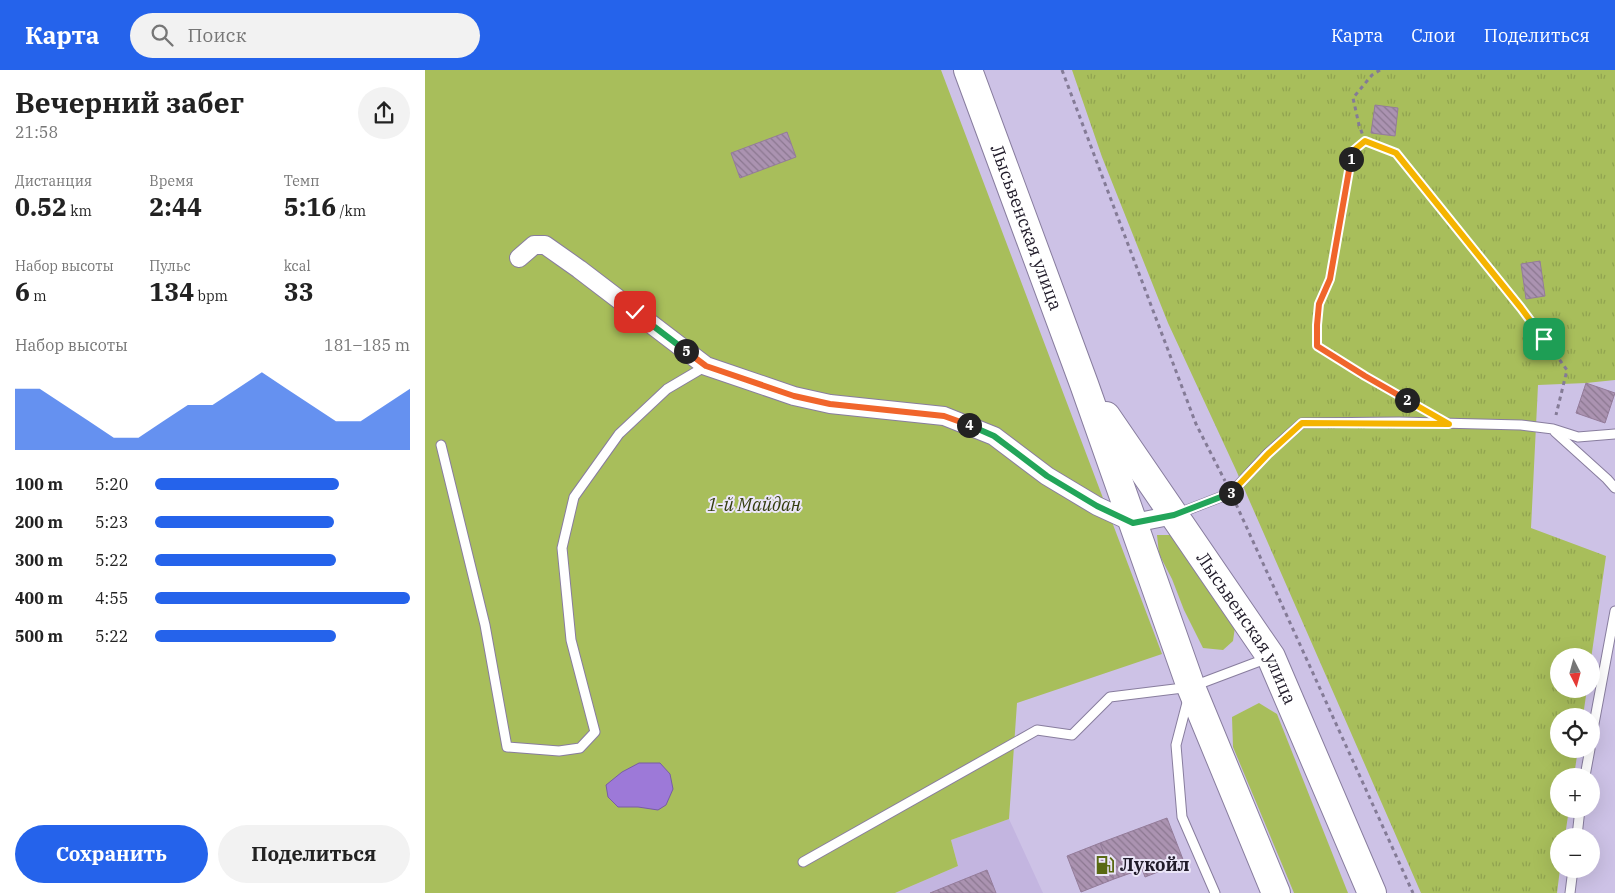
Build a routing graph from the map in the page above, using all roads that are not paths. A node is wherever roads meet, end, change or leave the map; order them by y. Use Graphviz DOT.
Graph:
graph roads {
  1 [pos="969,70"];
  2 [pos="519,258"];
  3 [pos="706,366"];
  4 [pos="1084,384"];
  5 [pos="1553,430"];
  6 [pos="1615,434"];
  7 [pos="441,445"];
  8 [pos="1615,488"];
  9 [pos="1174,515"];
  10 [pos="1133,523"];
  11 [pos="1615,611"];
  12 [pos="1271,657"];
  13 [pos="1191,687"];
  14 [pos="1597,708"];
  15 [pos="803,862"];
  16 [pos="1572,878"];
  17 [pos="1215,893"];
  18 [pos="1276,893"];
  19 [pos="1372,893"];
  20 [pos="1571,893"];
  1 -- 4 [label="main road, Лысьвенская улица"];
  2 -- 3 [label="street"];
  3 -- 7 [label="lane"];
  3 -- 10 [label="street"];
  4 -- 9 [label="main road, Лысьвенская улица"];
  4 -- 10 [label="main road, Лысьвенская улица"];
  5 -- 6 [label="lane"];
  5 -- 8 [label="lane"];
  5 -- 9 [label="lane"];
  9 -- 10 [label="street"];
  9 -- 12 [label="main road, Лысьвенская улица"];
  10 -- 13 [label="main road, Лысьвенская улица"];
  11 -- 14 [label="lane"];
  12 -- 13 [label="lane"];
  12 -- 19 [label="main road, Лысьвенская улица"];
  13 -- 15 [label="lane"];
  13 -- 17 [label="lane"];
  13 -- 18 [label="main road, Лысьвенская улица"];
  16 -- 20 [label="lane"];
}
